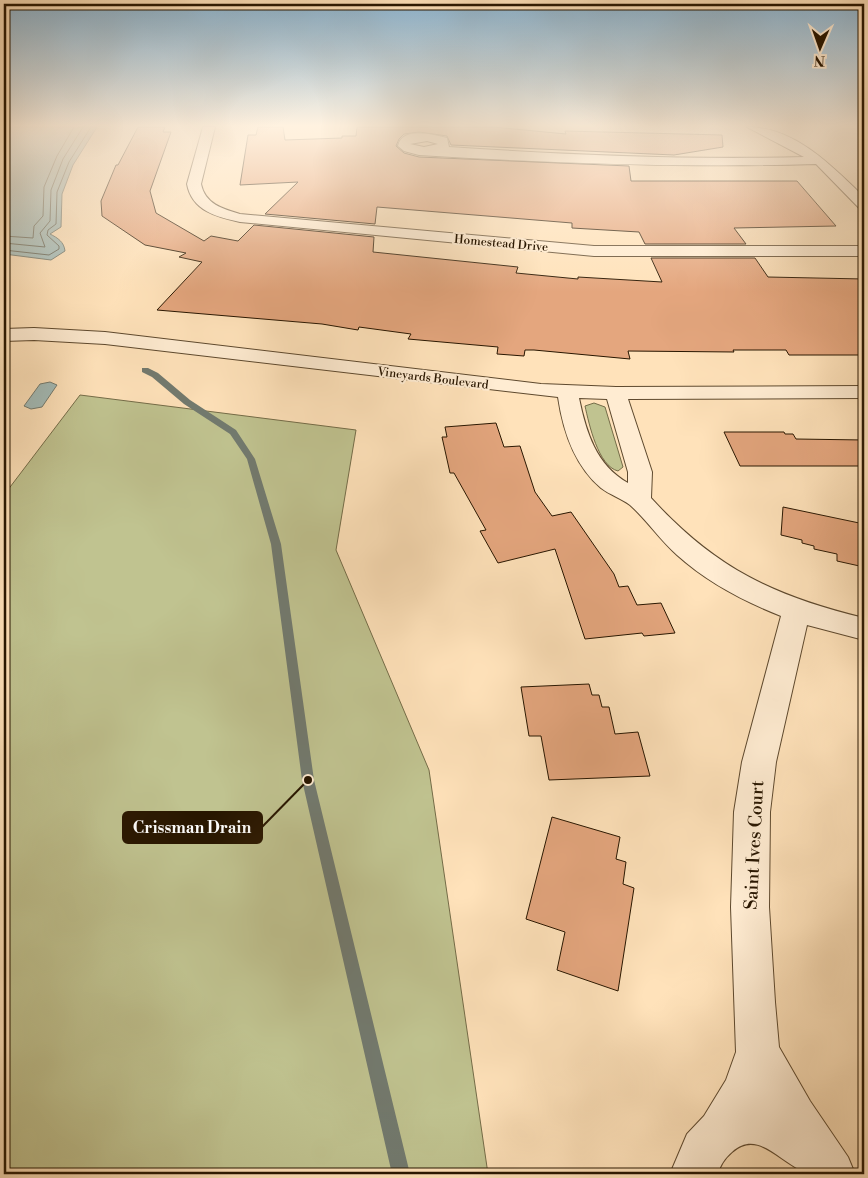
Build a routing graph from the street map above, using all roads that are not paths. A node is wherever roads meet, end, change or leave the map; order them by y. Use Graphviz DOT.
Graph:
graph roads {
  1 [pos="195,182"];
  2 [pos="841,182"];
  3 [pos="864,205"];
  4 [pos="864,251"];
  5 [pos="4,335"];
  6 [pos="568,392"];
  7 [pos="864,392"];
  8 [pos="616,393"];
  9 [pos="639,500"];
  10 [pos="796,612"];
  11 [pos="864,629"];
  12 [pos="758,1052"];
  13 [pos="721,1130"];
  14 [pos="694,1174"];
  15 [pos="831,1174"];
  1 -- 4 [label="street, Homestead Drive"];
  2 -- 3 [label="street"];
  5 -- 6 [label="street, Vineyards Boulevard"];
  6 -- 8 [label="street, Vineyards Boulevard"];
  6 -- 9 [label="street"];
  7 -- 8 [label="street, Vineyards Boulevard"];
  8 -- 9 [label="street"];
  9 -- 10 [label="street"];
  10 -- 11 [label="street"];
  10 -- 12 [label="street, Saint Ives Court"];
  12 -- 13 [label="street, Saint Ives Court"];
  12 -- 15 [label="street, Saint Ives Court"];
  13 -- 14 [label="street, Saint Ives Court"];
  13 -- 15 [label="street, Saint Ives Court"];
}
